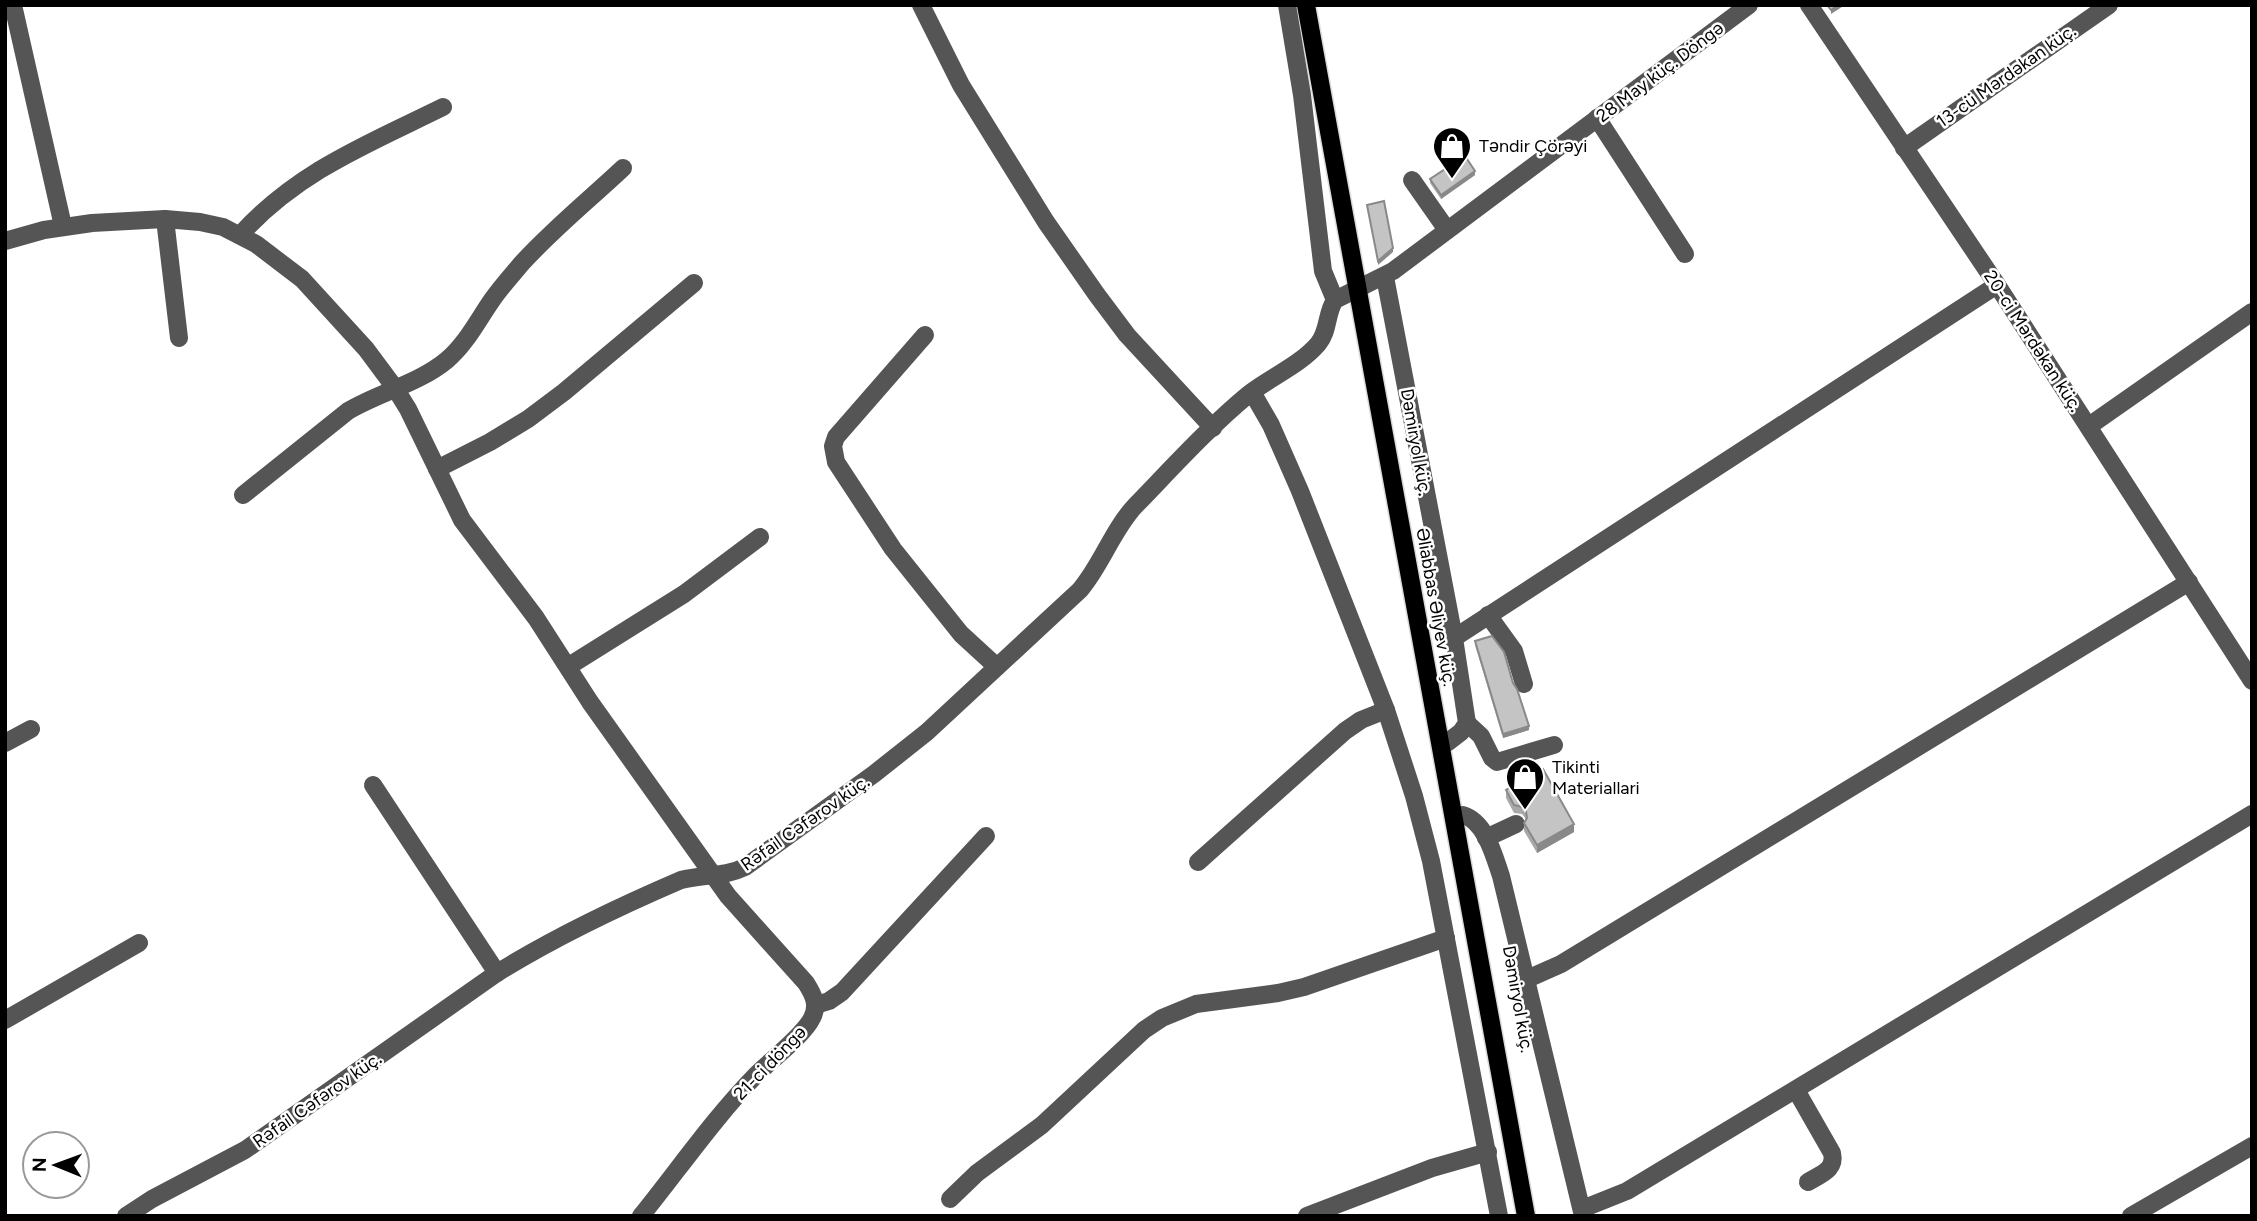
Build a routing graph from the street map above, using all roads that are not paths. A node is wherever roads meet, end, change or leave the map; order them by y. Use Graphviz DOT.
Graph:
graph roads {
  1 [pos="13,5"];
  2 [pos="922,5"];
  3 [pos="1287,5"];
  4 [pos="1306,5"];
  5 [pos="1317,5"];
  6 [pos="1749,5"];
  7 [pos="1809,5"];
  8 [pos="2109,5"];
  9 [pos="443,107"];
  10 [pos="1597,118"];
  11 [pos="1904,148"];
  12 [pos="623,168"];
  13 [pos="1412,180"];
  14 [pos="165,219"];
  15 [pos="63,226"];
  16 [pos="1447,230"];
  17 [pos="240,235"];
  18 [pos="5,241"];
  19 [pos="1685,254"];
  20 [pos="1385,277"];
  21 [pos="694,282"];
  22 [pos="1997,285"];
  23 [pos="1362,287"];
  24 [pos="1335,300"];
  25 [pos="2252,312"];
  26 [pos="925,335"];
  27 [pos="179,338"];
  28 [pos="395,388"];
  29 [pos="1252,392"];
  30 [pos="2089,426"];
  31 [pos="1213,428"];
  32 [pos="437,469"];
  33 [pos="243,495"];
  34 [pos="760,537"];
  35 [pos="2189,582"];
  36 [pos="1488,615"];
  37 [pos="1454,638"];
  38 [pos="569,666"];
  39 [pos="997,667"];
  40 [pos="2251,679"];
  41 [pos="1524,684"];
  42 [pos="1386,710"];
  43 [pos="1467,723"];
  44 [pos="30,729"];
  45 [pos="1448,742"];
  46 [pos="5,743"];
  47 [pos="1554,745"];
  48 [pos="373,785"];
  49 [pos="2252,814"];
  50 [pos="1462,815"];
  51 [pos="1516,824"];
  52 [pos="986,836"];
  53 [pos="1486,838"];
  54 [pos="1198,862"];
  55 [pos="714,875"];
  56 [pos="1446,938"];
  57 [pos="139,943"];
  58 [pos="497,973"];
  59 [pos="1525,980"];
  60 [pos="816,1005"];
  61 [pos="5,1020"];
  62 [pos="1796,1090"];
  63 [pos="2252,1146"];
  64 [pos="1488,1152"];
  65 [pos="1808,1182"];
  66 [pos="950,1199"];
  67 [pos="1582,1212"];
  68 [pos="126,1216"];
  69 [pos="641,1216"];
  70 [pos="1307,1216"];
  71 [pos="1499,1216"];
  72 [pos="1526,1216"];
  73 [pos="1536,1216"];
  74 [pos="2131,1216"];
  1 -- 15 [label="street"];
  2 -- 31 [label="street"];
  3 -- 24 [label="street"];
  4 -- 23 [label="main road, Əliabbas Əliyev küç."];
  5 -- 23 [label="main road, Dəmiryol küç."];
  6 -- 10 [label="street, 28 May küç. Döngə"];
  7 -- 11 [label="street, 20-ci Mərdəkan küç."];
  8 -- 11 [label="street, 13-cü Mərdəkan küç."];
  9 -- 17 [label="street"];
  10 -- 16 [label="street, 28 May küç. Döngə"];
  10 -- 19 [label="street"];
  11 -- 22 [label="street, 20-ci Mərdəkan küç."];
  12 -- 28 [label="street"];
  13 -- 16 [label="street"];
  14 -- 15 [label="street, 21-ci döngə"];
  14 -- 17 [label="street, 21-ci döngə"];
  14 -- 27 [label="street"];
  15 -- 18 [label="street, 21-ci döngə"];
  16 -- 20 [label="street, 28 May küç. Döngə"];
  17 -- 28 [label="street, 21-ci döngə"];
  20 -- 23 [label="street, 28 May küç. Döngə"];
  20 -- 37 [label="street"];
  21 -- 32 [label="street"];
  22 -- 30 [label="street, 20-ci Mərdəkan küç."];
  22 -- 36 [label="street"];
  23 -- 24 [label="street"];
  23 -- 45 [label="main road, Dəmiryol küç."];
  23 -- 72 [label="main road, Əliabbas Əliyev küç."];
  24 -- 29 [label="street, Rəfail Cəfərov küç."];
  25 -- 30 [label="street"];
  26 -- 39 [label="street"];
  28 -- 32 [label="street, 21-ci döngə"];
  28 -- 33 [label="street"];
  29 -- 31 [label="street, Rəfail Cəfərov küç."];
  29 -- 42 [label="street"];
  30 -- 35 [label="street, 20-ci Mərdəkan küç."];
  31 -- 39 [label="street, Rəfail Cəfərov küç."];
  32 -- 38 [label="street, 21-ci döngə"];
  34 -- 38 [label="street"];
  35 -- 40 [label="street, 20-ci Mərdəkan küç."];
  35 -- 59 [label="street"];
  36 -- 37 [label="street"];
  36 -- 41 [label="street"];
  37 -- 43 [label="street"];
  38 -- 55 [label="street, 21-ci döngə"];
  39 -- 55 [label="street, Rəfail Cəfərov küç."];
  42 -- 54 [label="street"];
  42 -- 56 [label="street"];
  43 -- 45 [label="street"];
  43 -- 47 [label="street"];
  44 -- 46 [label="street"];
  45 -- 50 [label="main road, Dəmiryol küç."];
  48 -- 58 [label="street"];
  49 -- 62 [label="street"];
  50 -- 53 [label="street"];
  50 -- 73 [label="main road, Dəmiryol küç."];
  51 -- 53 [label="street"];
  52 -- 60 [label="street"];
  53 -- 59 [label="street"];
  55 -- 58 [label="street, Rəfail Cəfərov küç."];
  55 -- 60 [label="street, 21-ci döngə"];
  56 -- 64 [label="street"];
  56 -- 66 [label="street"];
  57 -- 61 [label="street"];
  58 -- 68 [label="street, Rəfail Cəfərov küç."];
  59 -- 67 [label="street"];
  60 -- 69 [label="street, 21-ci döngə"];
  62 -- 65 [label="street"];
  62 -- 67 [label="street"];
  63 -- 74 [label="street"];
  64 -- 70 [label="street"];
  64 -- 71 [label="street"];
}
